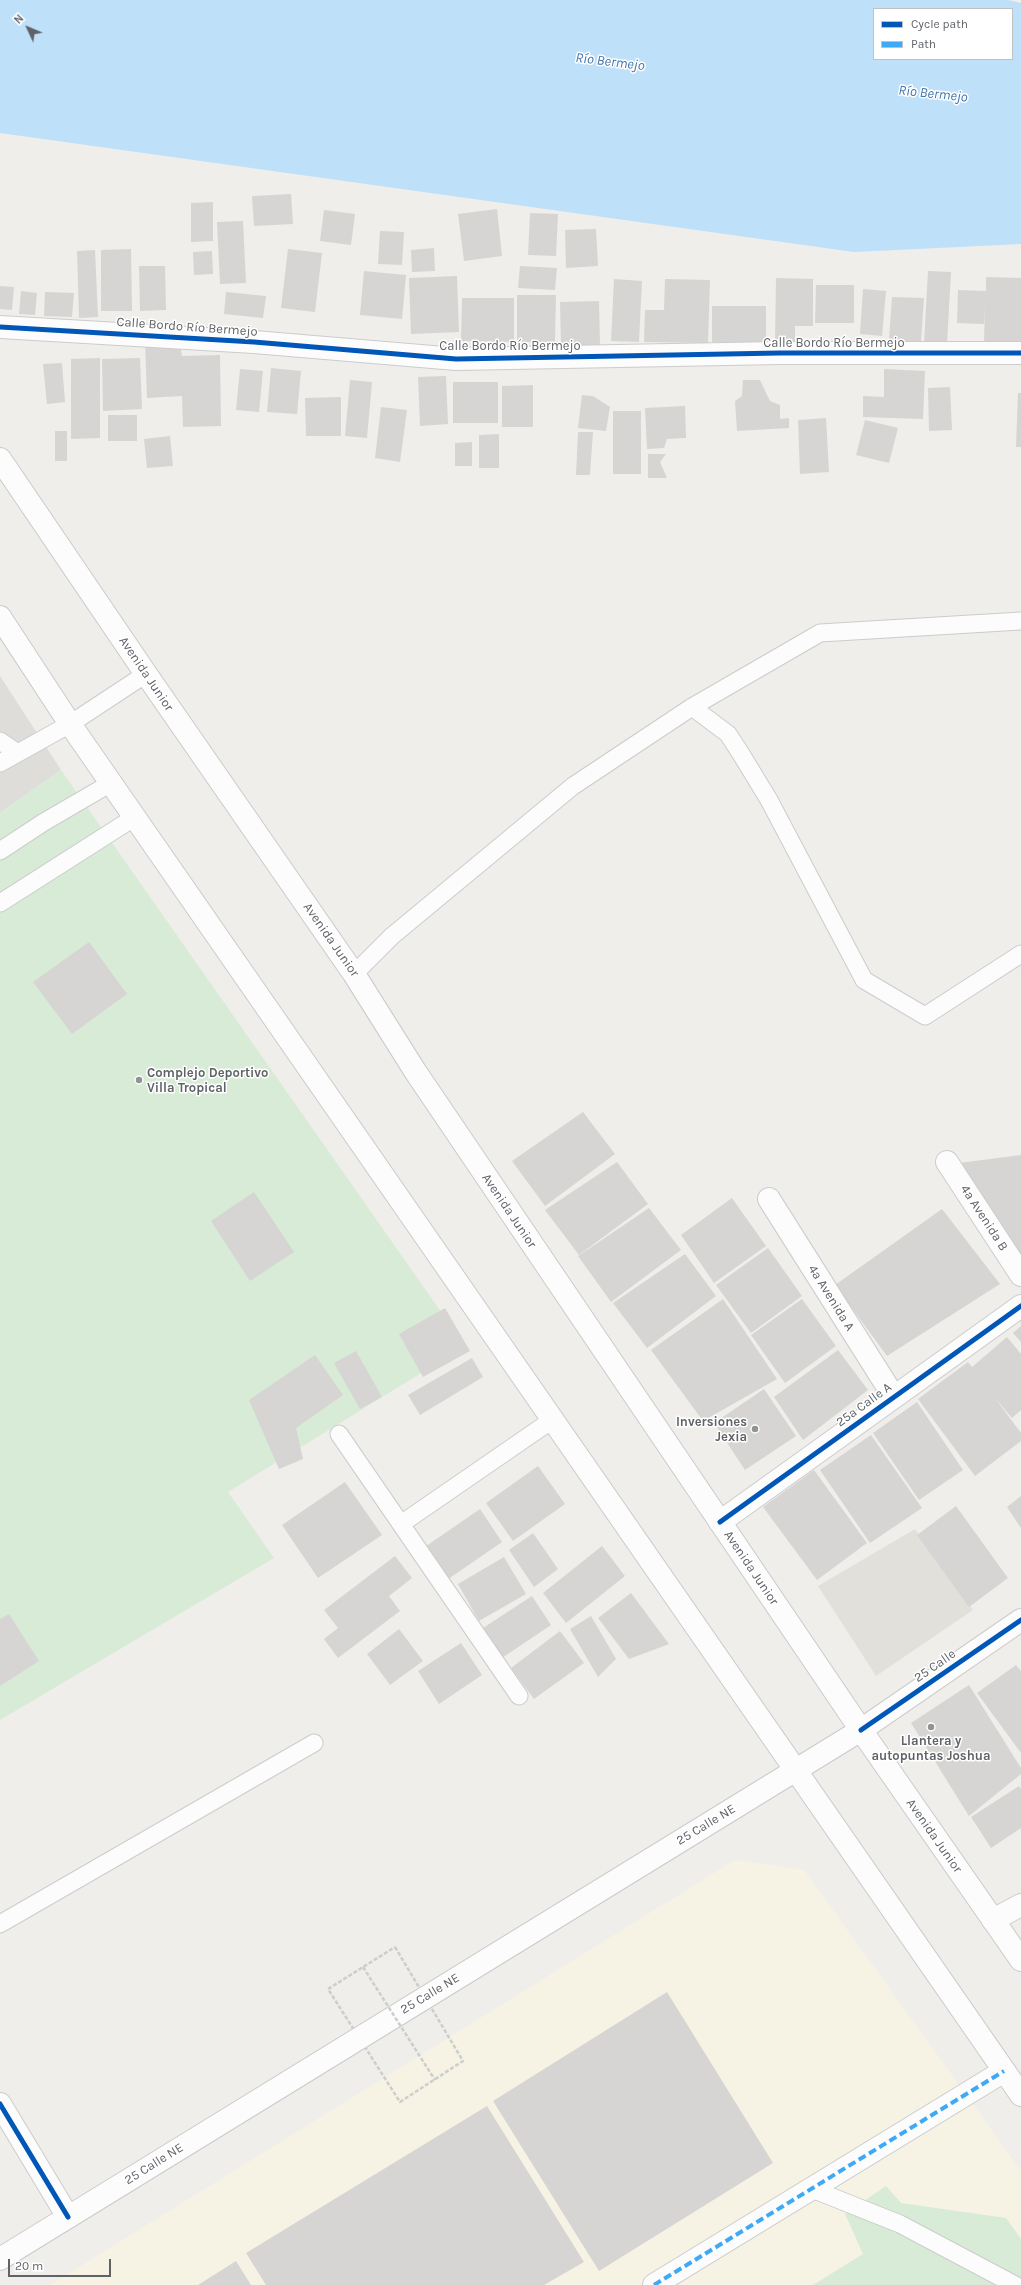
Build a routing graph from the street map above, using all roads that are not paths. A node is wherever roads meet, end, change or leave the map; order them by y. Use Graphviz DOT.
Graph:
graph roads {
  1 [pos="0,328"];
  2 [pos="1021,353"];
  3 [pos="0,459"];
  4 [pos="0,617"];
  5 [pos="1021,621"];
  6 [pos="146,674"];
  7 [pos="692,707"];
  8 [pos="70,724"];
  9 [pos="0,741"];
  10 [pos="16,752"];
  11 [pos="0,763"];
  12 [pos="111,783"];
  13 [pos="135,817"];
  14 [pos="0,851"];
  15 [pos="0,903"];
  16 [pos="1021,954"];
  17 [pos="354,974"];
  18 [pos="947,1162"];
  19 [pos="769,1199"];
  20 [pos="1021,1274"];
  21 [pos="1021,1306"];
  22 [pos="894,1397"];
  23 [pos="552,1420"];
  24 [pos="339,1434"];
  25 [pos="720,1522"];
  26 [pos="401,1524"];
  27 [pos="1021,1620"];
  28 [pos="519,1696"];
  29 [pos="861,1730"];
  30 [pos="314,1743"];
  31 [pos="794,1771"];
  32 [pos="1021,1905"];
  33 [pos="993,1920"];
  34 [pos="0,1924"];
  35 [pos="1021,1960"];
  36 [pos="1004,2071"];
  37 [pos="1021,2095"];
  38 [pos="0,2104"];
  39 [pos="812,2189"];
  40 [pos="68,2218"];
  41 [pos="0,2258"];
  42 [pos="654,2285"];
  43 [pos="1015,2285"];
  1 -- 2 [label="main road, Calle Bordo Río Bermejo"];
  3 -- 6 [label="main road, Avenida Junior"];
  4 -- 8 [label="main road"];
  5 -- 7 [label="lane"];
  6 -- 8 [label="lane"];
  6 -- 17 [label="main road, Avenida Junior"];
  7 -- 16 [label="lane"];
  7 -- 17 [label="lane"];
  8 -- 10 [label="lane"];
  8 -- 12 [label="main road"];
  9 -- 10 [label="lane"];
  10 -- 11 [label="lane"];
  12 -- 13 [label="main road"];
  12 -- 14 [label="lane"];
  13 -- 15 [label="lane"];
  13 -- 23 [label="main road"];
  17 -- 25 [label="main road, Avenida Junior"];
  18 -- 20 [label="main road, 4a Avenida B"];
  19 -- 22 [label="main road, 4a Avenida A"];
  21 -- 22 [label="main road, 25a Calle A"];
  22 -- 25 [label="main road, 25a Calle A"];
  23 -- 26 [label="lane"];
  23 -- 31 [label="main road"];
  24 -- 26 [label="lane"];
  25 -- 29 [label="main road, Avenida Junior"];
  26 -- 28 [label="lane"];
  27 -- 29 [label="main road, 25 Calle"];
  29 -- 31 [label="main road, 25 Calle NE"];
  29 -- 33 [label="main road, Avenida Junior"];
  30 -- 34 [label="lane"];
  31 -- 36 [label="main road"];
  31 -- 40 [label="main road, 25 Calle NE"];
  32 -- 33 [label="main road"];
  33 -- 35 [label="main road, Avenida Junior"];
  36 -- 37 [label="main road"];
  36 -- 39 [label="main road"];
  38 -- 40 [label="main road"];
  39 -- 42 [label="main road"];
  39 -- 43 [label="lane"];
  40 -- 41 [label="main road, 25 Calle NE"];
}
